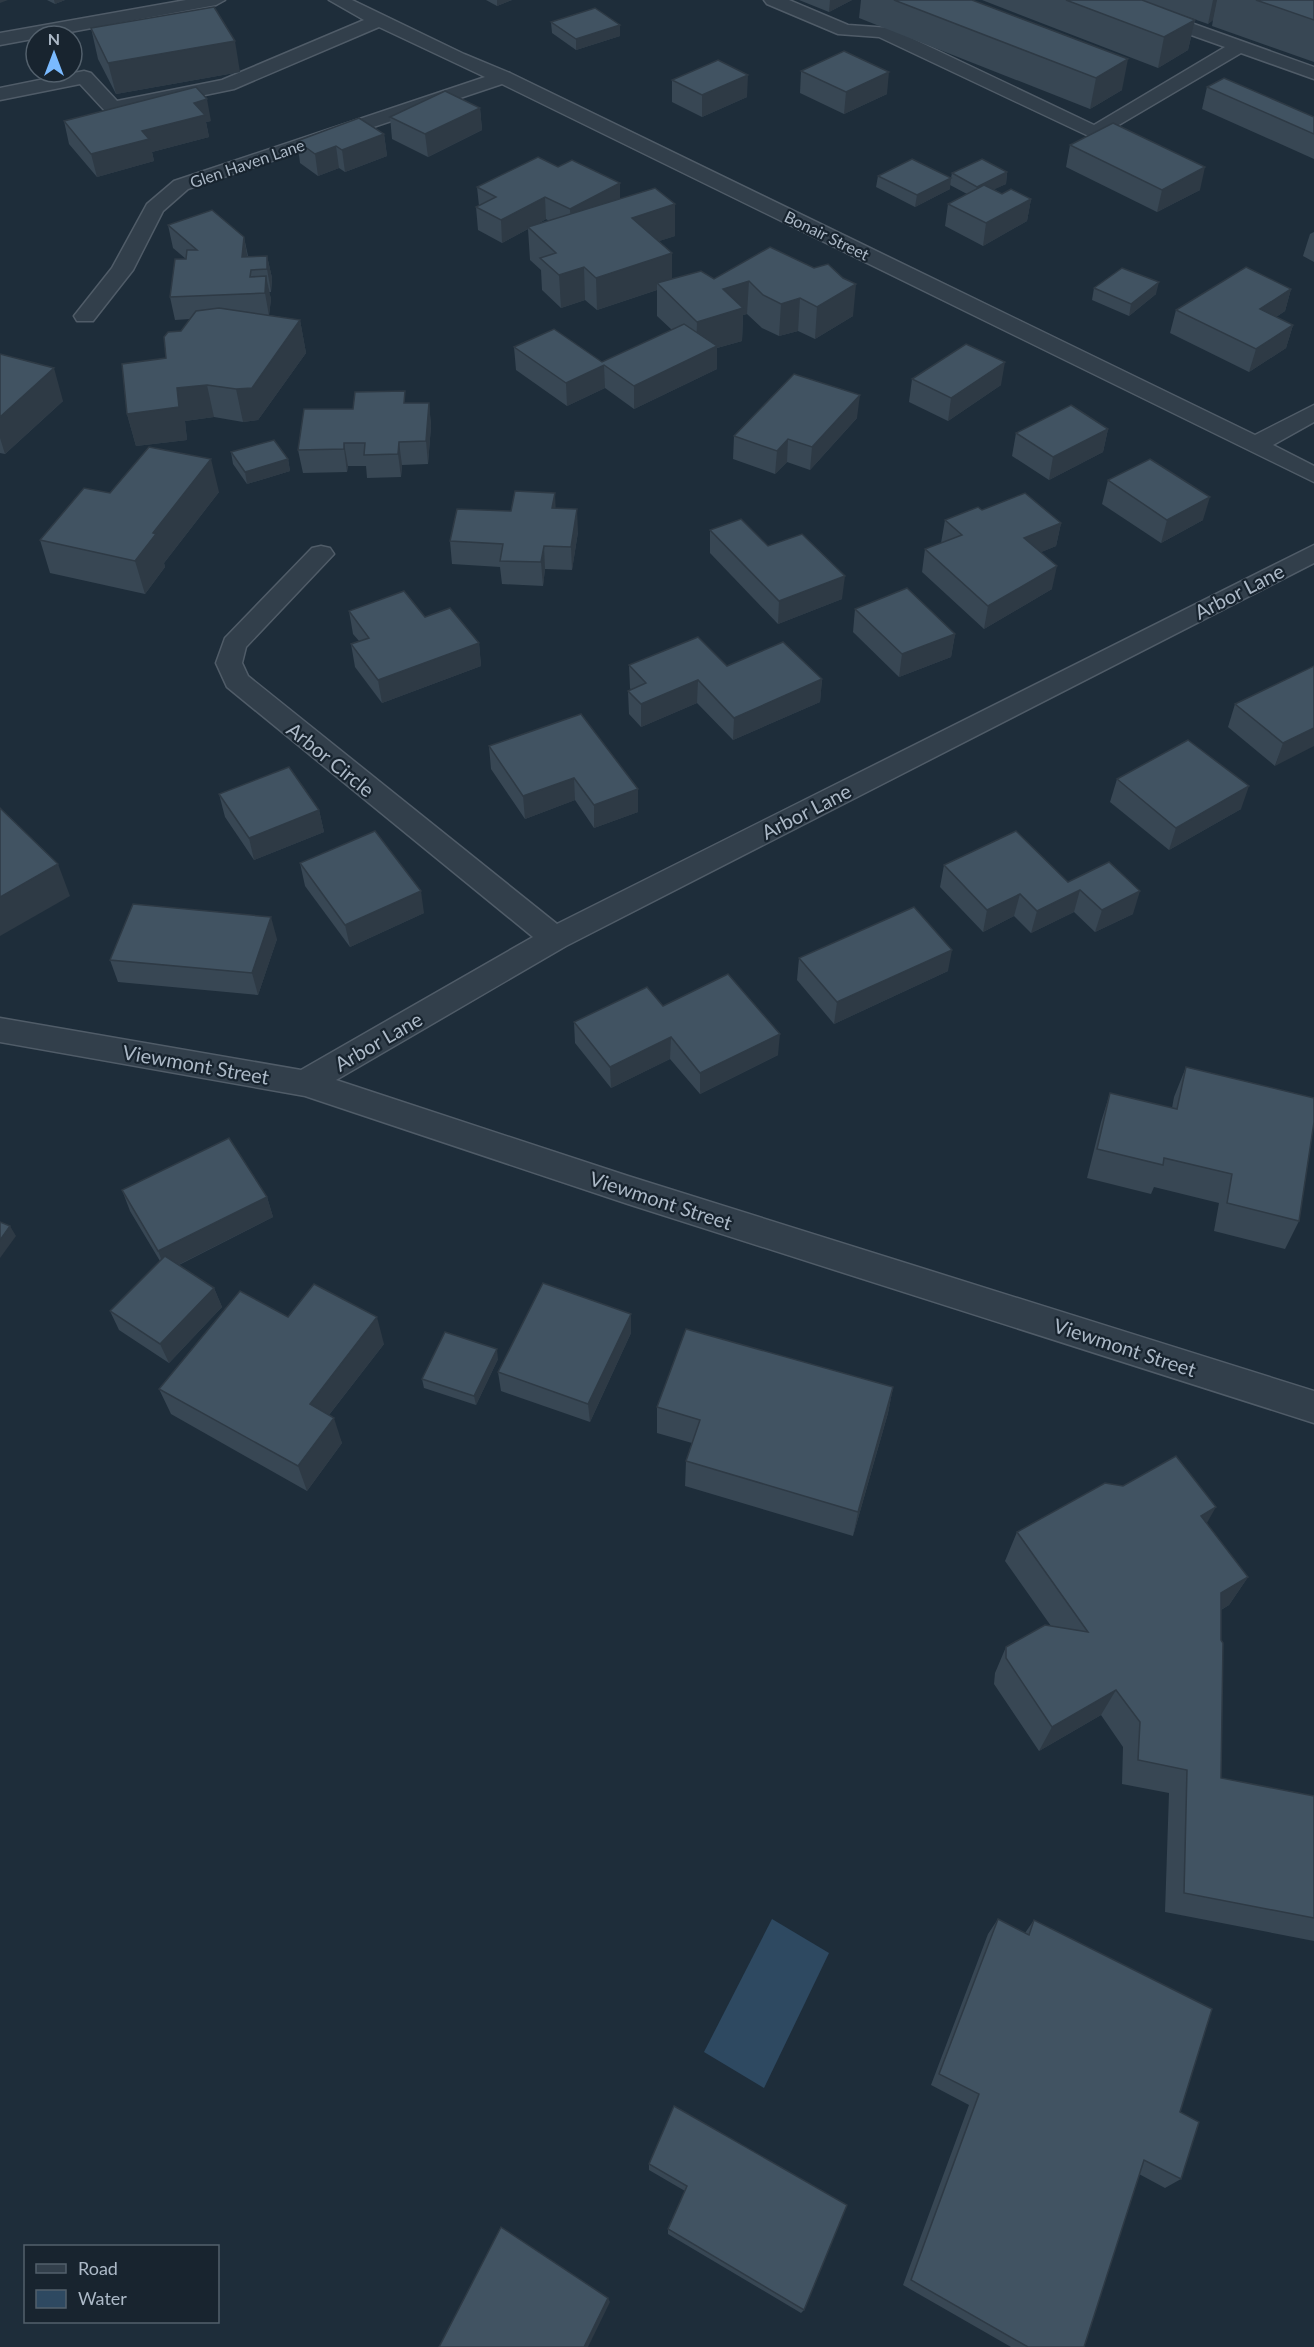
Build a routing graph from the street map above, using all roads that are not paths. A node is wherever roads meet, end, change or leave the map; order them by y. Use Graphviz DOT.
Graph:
graph roads {
  1 [pos="216,0"];
  2 [pos="338,0"];
  3 [pos="773,0"];
  4 [pos="1110,0"];
  5 [pos="376,12"];
  6 [pos="9,20"];
  7 [pos="82,24"];
  8 [pos="24,32"];
  9 [pos="24,34"];
  10 [pos="0,39"];
  11 [pos="1240,46"];
  12 [pos="1314,73"];
  13 [pos="1191,76"];
  14 [pos="502,77"];
  15 [pos="1211,85"];
  16 [pos="0,94"];
  17 [pos="85,316"];
  18 [pos="1314,412"];
  19 [pos="1257,444"];
  20 [pos="1314,475"];
  21 [pos="1314,553"];
  22 [pos="321,554"];
  23 [pos="555,938"];
  24 [pos="0,1030"];
  25 [pos="305,1083"];
  26 [pos="1314,1407"];
  1 -- 7 [label="street"];
  2 -- 5 [label="street, Bonair Street"];
  3 -- 13 [label="street"];
  4 -- 11 [label="street"];
  5 -- 14 [label="street, Bonair Street"];
  5 -- 16 [label="street"];
  6 -- 8 [label="street"];
  9 -- 10 [label="street"];
  11 -- 12 [label="street"];
  11 -- 13 [label="street"];
  13 -- 15 [label="street"];
  14 -- 17 [label="street, Glen Haven Lane"];
  14 -- 19 [label="street, Bonair Street"];
  18 -- 19 [label="street"];
  19 -- 20 [label="street, Bonair Street"];
  21 -- 23 [label="street, Arbor Lane"];
  22 -- 23 [label="street, Arbor Circle"];
  23 -- 25 [label="street, Arbor Lane"];
  24 -- 25 [label="street, Viewmont Street"];
  25 -- 26 [label="street, Viewmont Street"];
}
